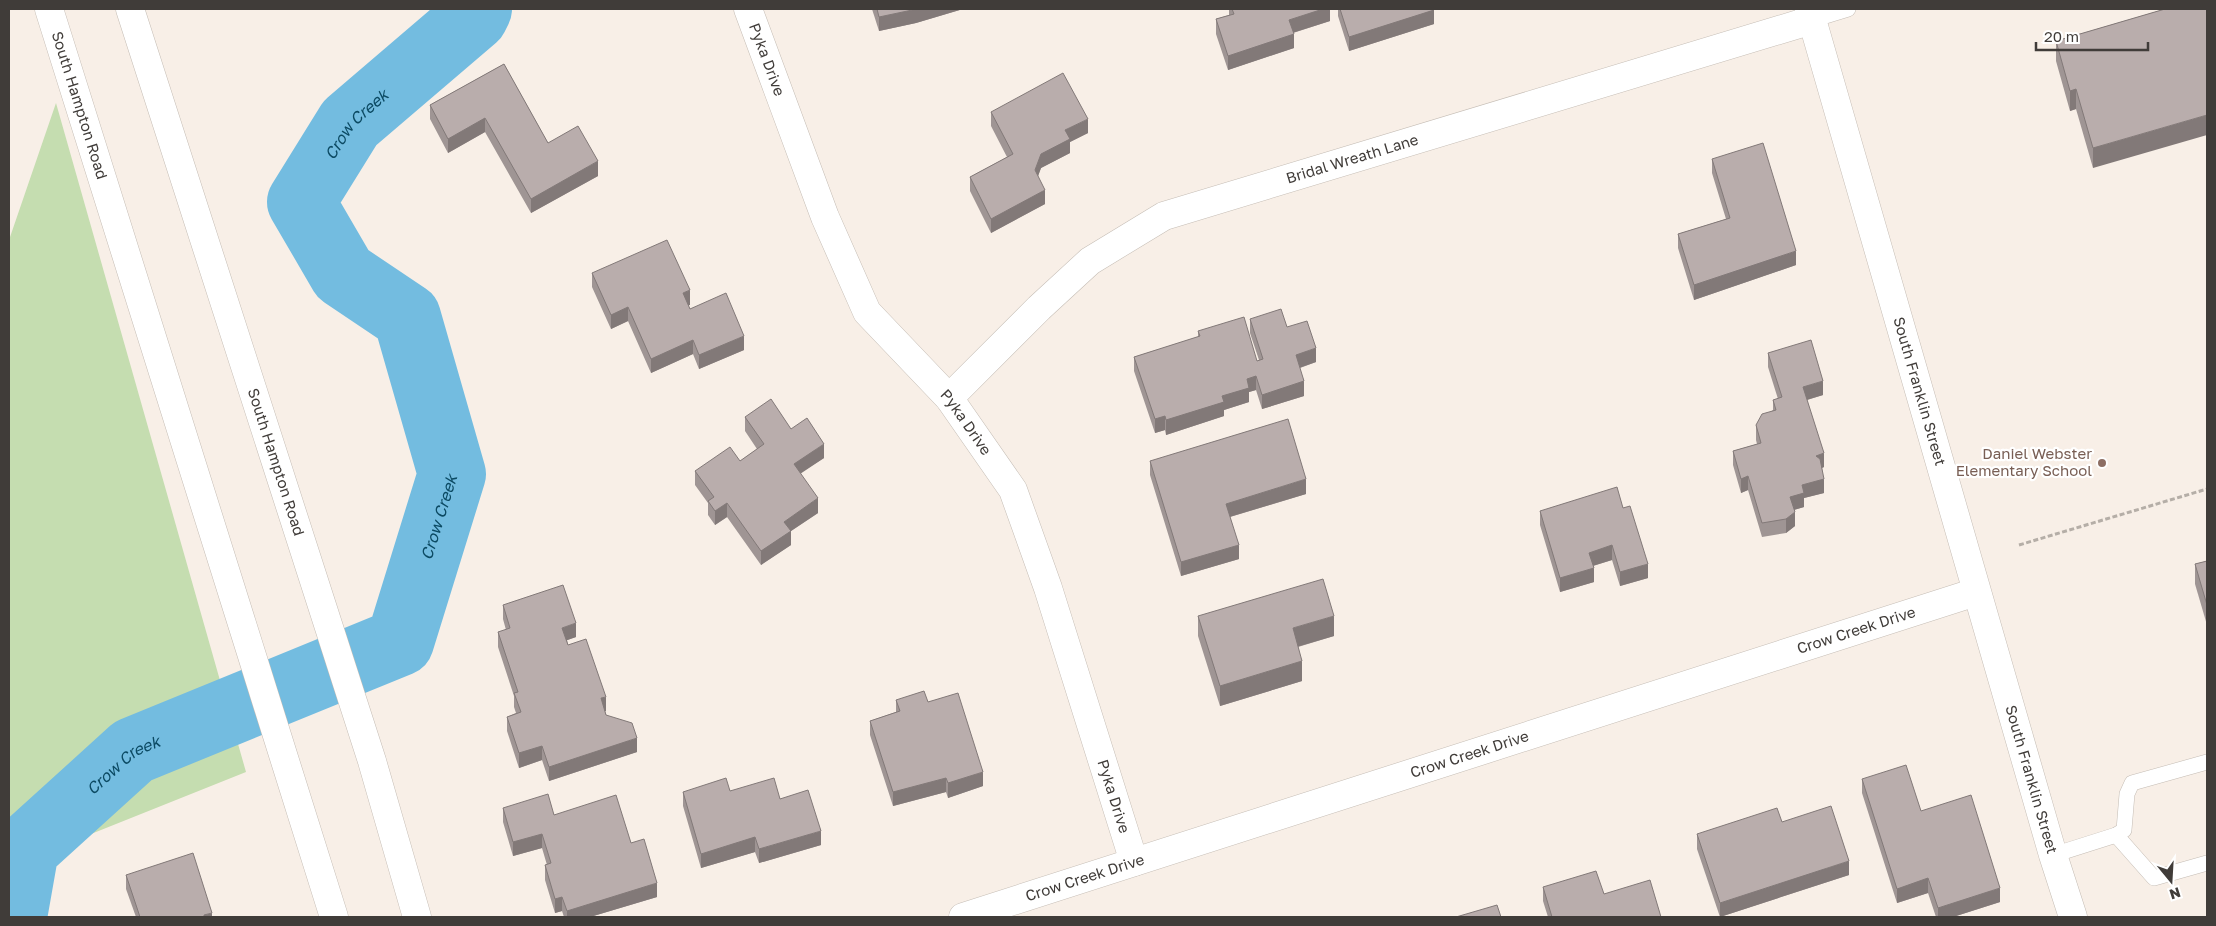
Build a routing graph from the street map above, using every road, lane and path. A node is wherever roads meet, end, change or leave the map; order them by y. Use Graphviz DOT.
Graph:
graph roads {
  1 [pos="49,9"];
  2 [pos="130,9"];
  3 [pos="748,9"];
  4 [pos="1848,9"];
  5 [pos="1810,14"];
  6 [pos="949,398"];
  7 [pos="2207,489"];
  8 [pos="2019,545"];
  9 [pos="1976,592"];
  10 [pos="2207,762"];
  11 [pos="2116,835"];
  12 [pos="2052,855"];
  13 [pos="1134,862"];
  14 [pos="2207,863"];
  15 [pos="334,917"];
  16 [pos="417,917"];
  17 [pos="963,917"];
  18 [pos="2073,917"];
  1 -- 15 [label="street, South Hampton Road"];
  2 -- 16 [label="street, South Hampton Road"];
  3 -- 6 [label="street, Pyka Drive"];
  4 -- 5 [label="lane"];
  5 -- 6 [label="street, Bridal Wreath Lane"];
  5 -- 9 [label="street, South Franklin Street"];
  6 -- 13 [label="street, Pyka Drive"];
  7 -- 8 [label="path"];
  9 -- 12 [label="street, South Franklin Street"];
  9 -- 13 [label="street, Crow Creek Drive"];
  10 -- 11 [label="lane"];
  11 -- 12 [label="lane"];
  11 -- 14 [label="lane"];
  12 -- 18 [label="street, South Franklin Street"];
  13 -- 17 [label="street, Crow Creek Drive"];
}
